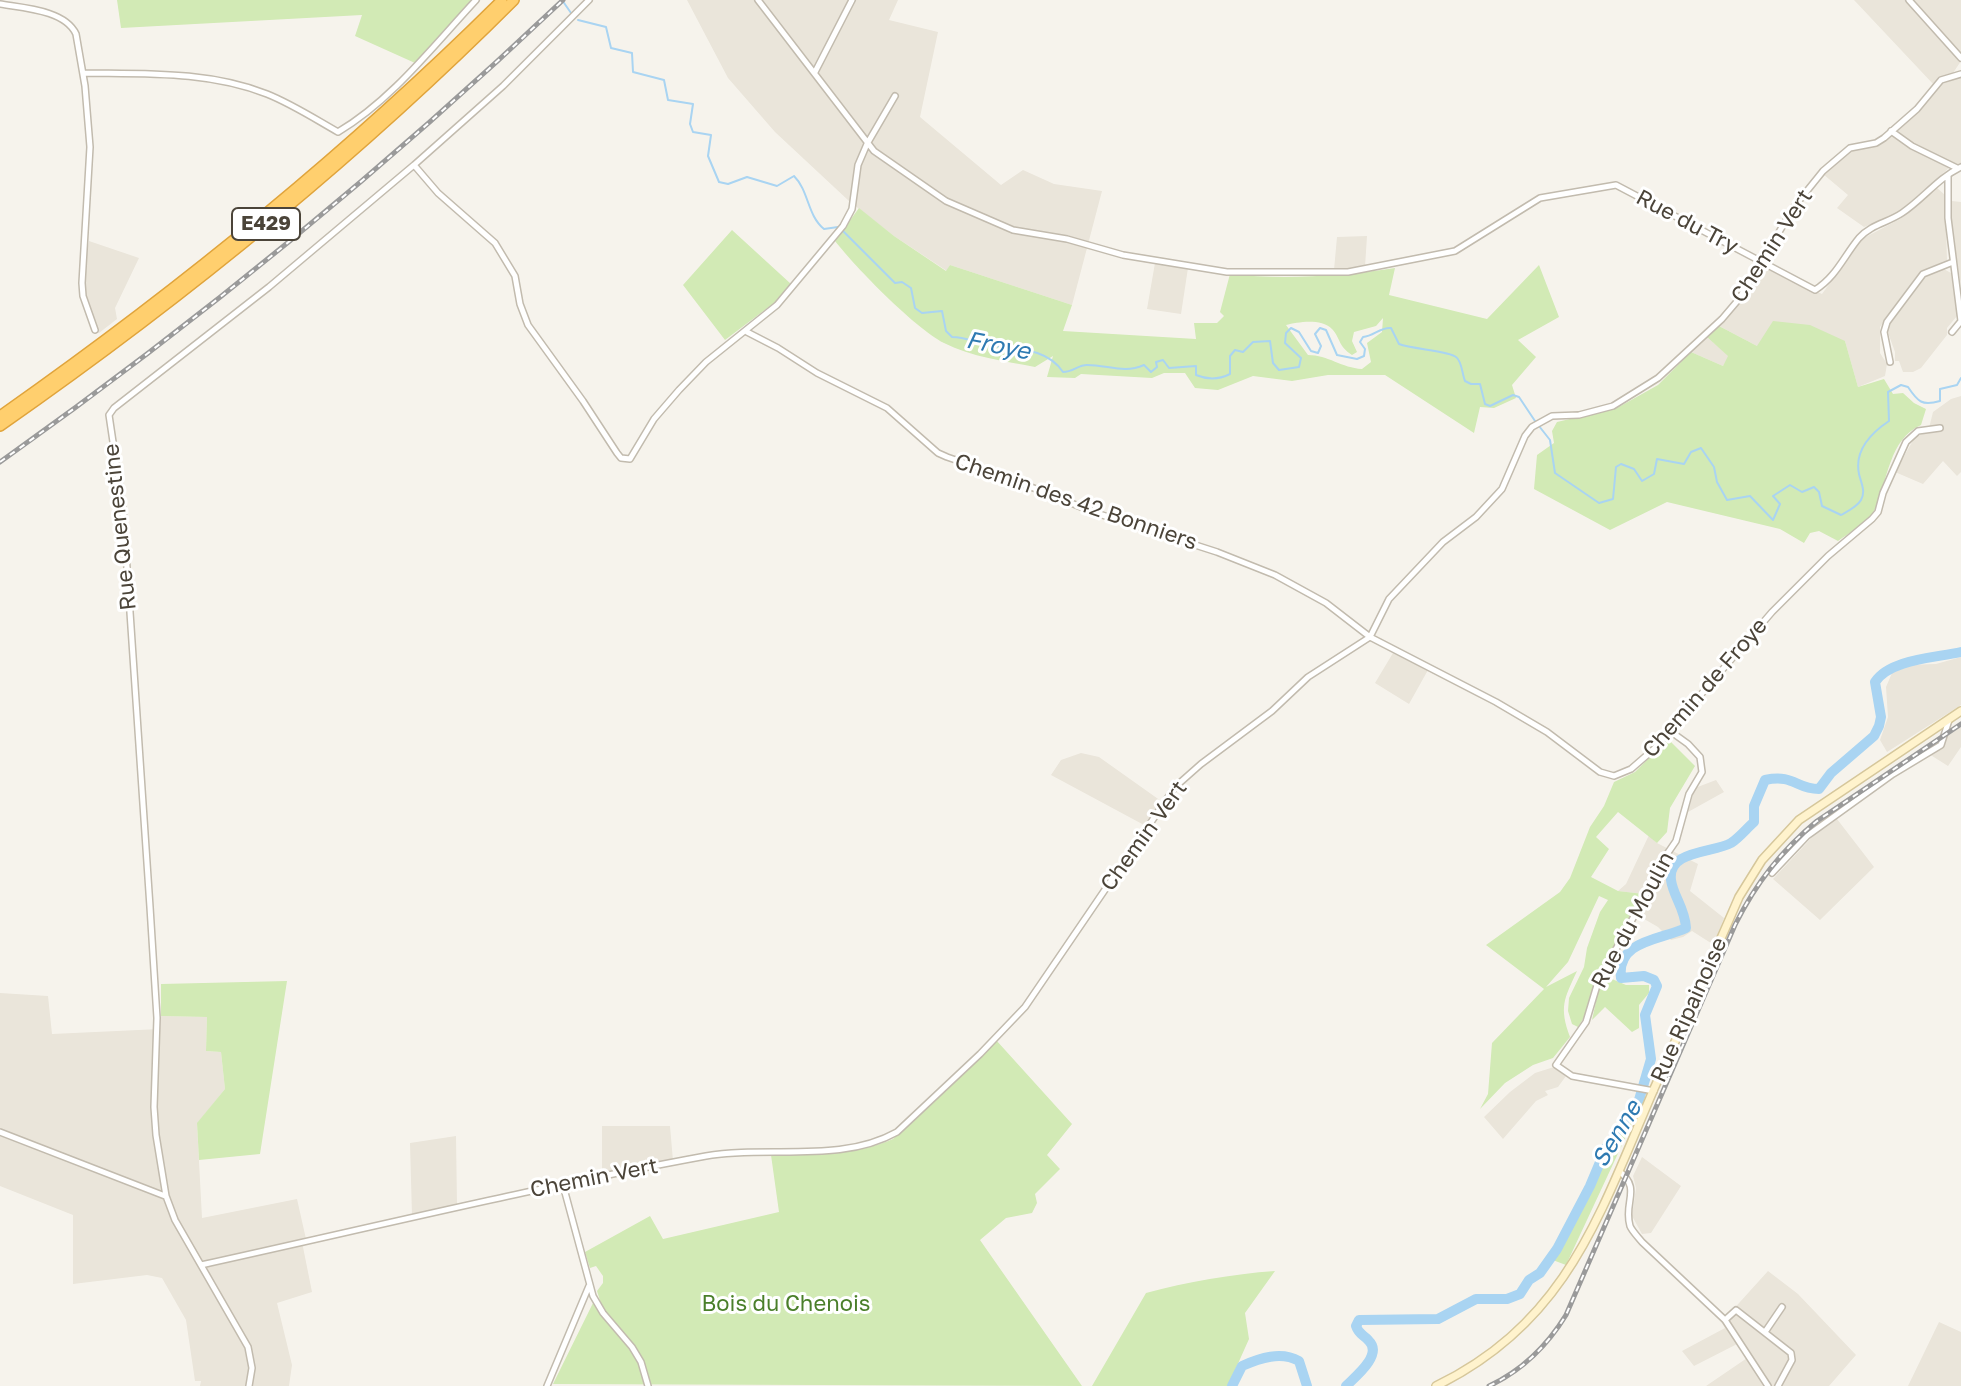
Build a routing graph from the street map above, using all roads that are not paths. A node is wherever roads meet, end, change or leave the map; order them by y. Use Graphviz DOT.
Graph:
graph roads {
  1 [pos="476,0"];
  2 [pos="502,0"];
  3 [pos="514,0"];
  4 [pos="589,0"];
  5 [pos="758,0"];
  6 [pos="852,0"];
  7 [pos="1909,0"];
  8 [pos="0,4"];
  9 [pos="1961,58"];
  10 [pos="1961,65"];
  11 [pos="815,72"];
  12 [pos="84,73"];
  13 [pos="1958,74"];
  14 [pos="895,96"];
  15 [pos="1891,131"];
  16 [pos="867,144"];
  17 [pos="414,165"];
  18 [pos="1959,168"];
  19 [pos="1948,174"];
  20 [pos="1761,261"];
  21 [pos="1953,262"];
  22 [pos="95,330"];
  23 [pos="747,332"];
  24 [pos="1952,332"];
  25 [pos="1890,362"];
  26 [pos="0,416"];
  27 [pos="0,426"];
  28 [pos="1940,428"];
  29 [pos="1370,637"];
  30 [pos="1961,711"];
  31 [pos="1948,719"];
  32 [pos="1670,731"];
  33 [pos="1772,873"];
  34 [pos="1651,1090"];
  35 [pos="0,1132"];
  36 [pos="1619,1171"];
  37 [pos="563,1185"];
  38 [pos="166,1196"];
  39 [pos="201,1265"];
  40 [pos="590,1285"];
  41 [pos="1782,1307"];
  42 [pos="1725,1320"];
  43 [pos="1765,1332"];
  44 [pos="249,1386"];
  45 [pos="547,1386"];
  46 [pos="648,1386"];
  47 [pos="1436,1386"];
  48 [pos="1768,1386"];
  49 [pos="1778,1386"];
  1 -- 12 [label="street"];
  2 -- 26 [label="highway, E429"];
  3 -- 27 [label="highway, E429"];
  4 -- 17 [label="street, Rue Quenestine"];
  5 -- 11 [label="street, Rue du Try"];
  6 -- 11 [label="street"];
  7 -- 9 [label="street"];
  8 -- 12 [label="street"];
  10 -- 13 [label="street, Chemin Vert"];
  11 -- 16 [label="street, Rue du Try"];
  12 -- 22 [label="street"];
  13 -- 15 [label="street, Chemin Vert"];
  14 -- 16 [label="street"];
  15 -- 18 [label="street"];
  15 -- 20 [label="street, Chemin Vert"];
  16 -- 20 [label="street, Rue du Try"];
  16 -- 23 [label="street"];
  17 -- 23 [label="street"];
  17 -- 38 [label="street, Rue Quenestine"];
  18 -- 19 [label="street, Rue du Try"];
  19 -- 20 [label="street, Rue du Try"];
  19 -- 21 [label="street"];
  20 -- 29 [label="street, Chemin Vert"];
  21 -- 24 [label="street"];
  21 -- 25 [label="street"];
  23 -- 29 [label="street, Chemin des 42 Bonniers"];
  28 -- 32 [label="street, Chemin de Froye"];
  29 -- 32 [label="street, Chemin de Froye"];
  29 -- 37 [label="street, Chemin Vert"];
  30 -- 31 [label="street, Rue Ripainoise"];
  31 -- 33 [label="street"];
  31 -- 34 [label="street, Rue Ripainoise"];
  32 -- 34 [label="street, Rue du Moulin"];
  34 -- 36 [label="street, Rue Ripainoise"];
  35 -- 38 [label="street"];
  36 -- 42 [label="street"];
  36 -- 47 [label="street, Rue Ripainoise"];
  37 -- 39 [label="street, Chemin Vert"];
  37 -- 40 [label="street"];
  38 -- 39 [label="street, Rue Quenestine"];
  39 -- 44 [label="street, Rue Quenestine"];
  40 -- 45 [label="street"];
  40 -- 46 [label="street"];
  41 -- 43 [label="street"];
  42 -- 43 [label="street"];
  42 -- 48 [label="street"];
  43 -- 49 [label="street"];
}
